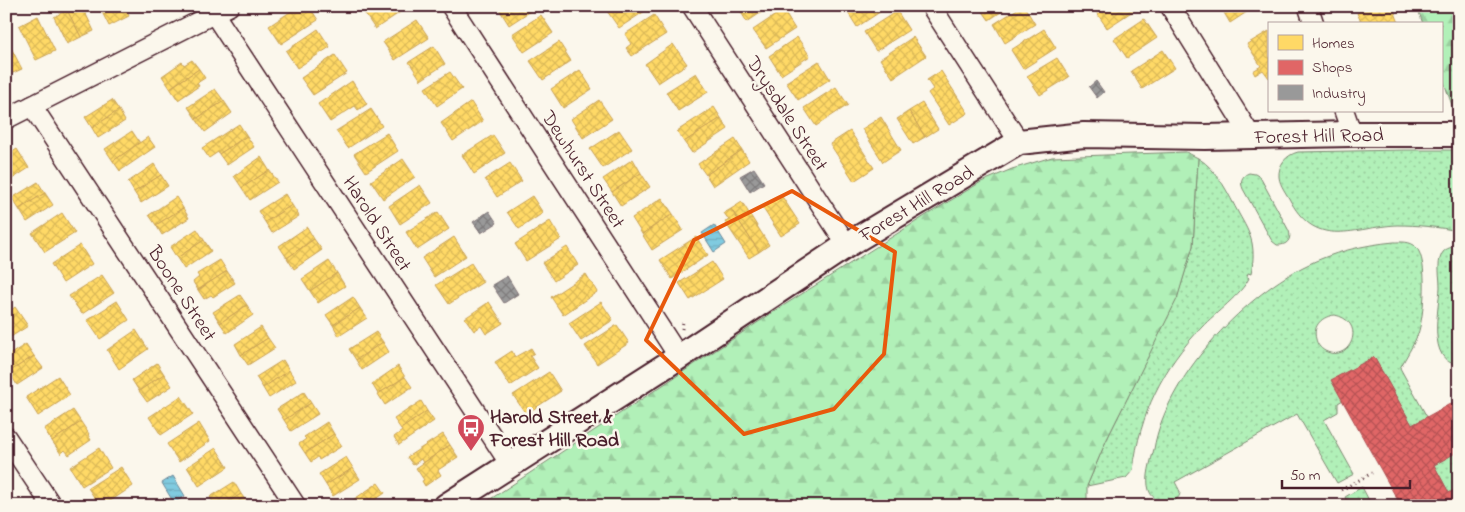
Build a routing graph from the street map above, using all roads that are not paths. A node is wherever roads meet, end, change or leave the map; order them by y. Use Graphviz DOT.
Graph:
graph roads {
  1 [pos="451,6"];
  2 [pos="692,6"];
  3 [pos="932,6"];
  4 [pos="1170,6"];
  5 [pos="1308,6"];
  6 [pos="217,9"];
  7 [pos="1313,22"];
  8 [pos="32,106"];
  9 [pos="1344,112"];
  10 [pos="6,119"];
  11 [pos="1352,134"];
  12 [pos="1459,134"];
  13 [pos="1251,136"];
  14 [pos="1019,142"];
  15 [pos="847,244"];
  16 [pos="679,357"];
  17 [pos="6,437"];
  18 [pos="510,464"];
  19 [pos="52,506"];
  20 [pos="296,506"];
  21 [pos="446,506"];
  1 -- 16 [label="street, Dewhurst Street"];
  2 -- 15 [label="street, Drysdale Street"];
  3 -- 14 [label="street"];
  4 -- 13 [label="street"];
  5 -- 7 [label="street"];
  6 -- 8 [label="street"];
  6 -- 18 [label="street, Harold Street"];
  8 -- 10 [label="street"];
  8 -- 20 [label="street, Boone Street"];
  9 -- 11 [label="street"];
  11 -- 12 [label="street, Forest Hill Road"];
  11 -- 13 [label="street, Forest Hill Road"];
  13 -- 14 [label="street, Forest Hill Road"];
  14 -- 15 [label="street, Forest Hill Road"];
  15 -- 16 [label="street, Forest Hill Road"];
  16 -- 18 [label="street, Forest Hill Road"];
  17 -- 19 [label="street"];
  18 -- 21 [label="street, Forest Hill Road"];
}
